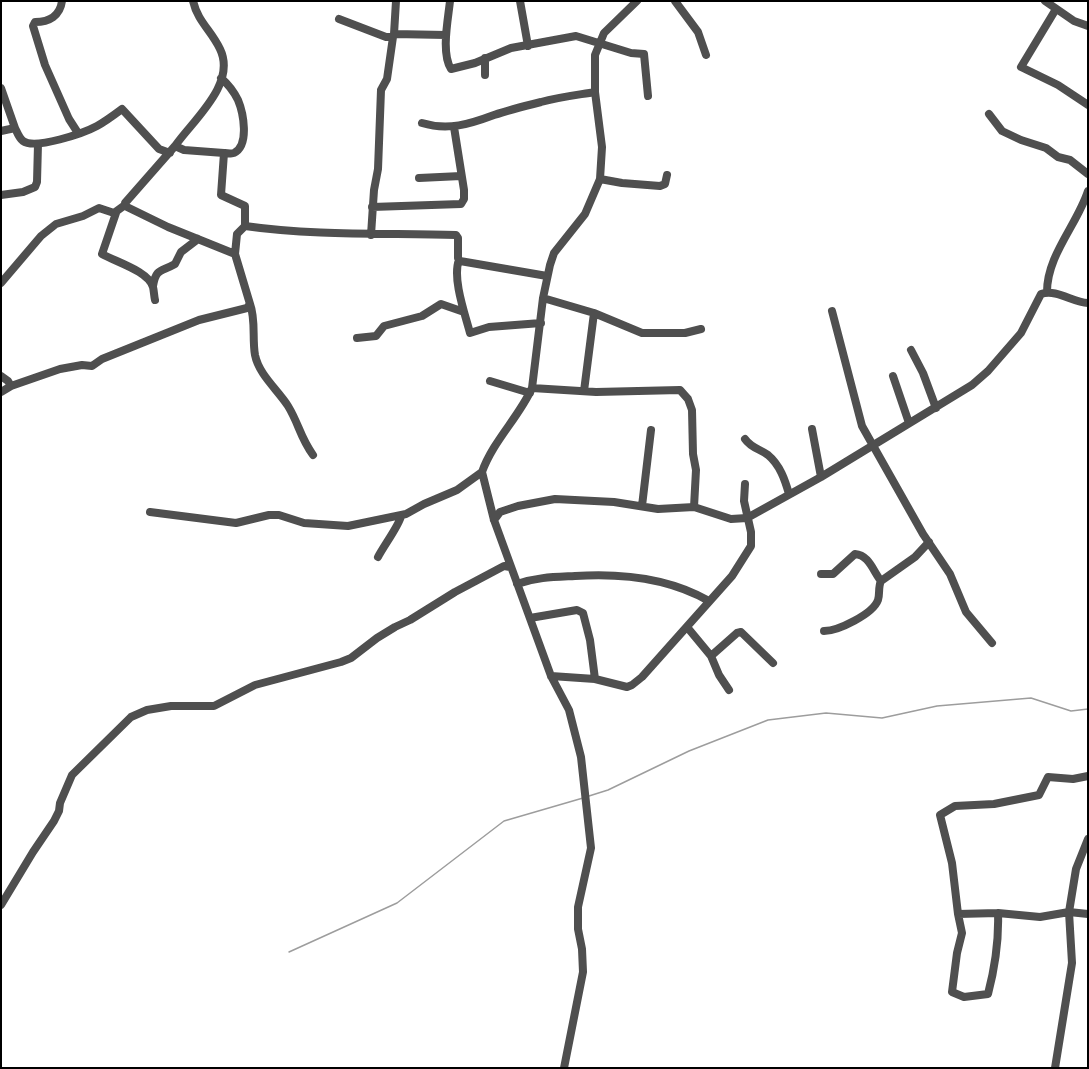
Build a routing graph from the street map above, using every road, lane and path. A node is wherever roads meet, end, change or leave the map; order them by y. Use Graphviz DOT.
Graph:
graph roads {
  1 [pos="62,1"];
  2 [pos="193,1"];
  3 [pos="396,1"];
  4 [pos="450,1"];
  5 [pos="520,1"];
  6 [pos="637,1"];
  7 [pos="675,1"];
  8 [pos="1045,1"];
  9 [pos="1056,9"];
  10 [pos="339,19"];
  11 [pos="1088,26"];
  12 [pos="446,35"];
  13 [pos="393,36"];
  14 [pos="599,42"];
  15 [pos="528,46"];
  16 [pos="706,55"];
  17 [pos="485,58"];
  18 [pos="485,76"];
  19 [pos="221,78"];
  20 [pos="1,88"];
  21 [pos="595,92"];
  22 [pos="648,96"];
  23 [pos="1088,105"];
  24 [pos="989,114"];
  25 [pos="422,123"];
  26 [pos="454,126"];
  27 [pos="15,128"];
  28 [pos="1,131"];
  29 [pos="78,133"];
  30 [pos="38,144"];
  31 [pos="175,146"];
  32 [pos="170,153"];
  33 [pos="225,154"];
  34 [pos="1088,174"];
  35 [pos="667,175"];
  36 [pos="462,176"];
  37 [pos="419,178"];
  38 [pos="600,179"];
  39 [pos="1088,191"];
  40 [pos="1,194"];
  41 [pos="125,205"];
  42 [pos="372,207"];
  43 [pos="116,213"];
  44 [pos="245,226"];
  45 [pos="371,235"];
  46 [pos="198,239"];
  47 [pos="235,254"];
  48 [pos="459,260"];
  49 [pos="547,276"];
  50 [pos="1,283"];
  51 [pos="152,286"];
  52 [pos="1047,292"];
  53 [pos="543,298"];
  54 [pos="155,300"];
  55 [pos="1088,303"];
  56 [pos="250,304"];
  57 [pos="832,311"];
  58 [pos="464,312"];
  59 [pos="594,313"];
  60 [pos="541,323"];
  61 [pos="701,329"];
  62 [pos="357,338"];
  63 [pos="911,350"];
  64 [pos="1,376"];
  65 [pos="893,376"];
  66 [pos="490,381"];
  67 [pos="11,386"];
  68 [pos="531,390"];
  69 [pos="584,391"];
  70 [pos="1,392"];
  71 [pos="936,408"];
  72 [pos="909,423"];
  73 [pos="812,429"];
  74 [pos="651,430"];
  75 [pos="745,439"];
  76 [pos="873,447"];
  77 [pos="313,455"];
  78 [pos="482,472"];
  79 [pos="821,477"];
  80 [pos="745,484"];
  81 [pos="790,494"];
  82 [pos="642,506"];
  83 [pos="490,507"];
  84 [pos="694,507"];
  85 [pos="150,512"];
  86 [pos="500,512"];
  87 [pos="401,516"];
  88 [pos="747,518"];
  89 [pos="494,520"];
  90 [pos="930,542"];
  91 [pos="378,557"];
  92 [pos="507,566"];
  93 [pos="821,574"];
  94 [pos="881,581"];
  95 [pos="517,584"];
  96 [pos="710,601"];
  97 [pos="530,618"];
  98 [pos="687,627"];
  99 [pos="824,631"];
  100 [pos="992,643"];
  101 [pos="710,656"];
  102 [pos="773,664"];
  103 [pos="551,676"];
  104 [pos="595,679"];
  105 [pos="729,690"];
  106 [pos="1088,776"];
  107 [pos="1088,839"];
  108 [pos="1,905"];
  109 [pos="1068,912"];
  110 [pos="998,913"];
  111 [pos="958,914"];
  112 [pos="1088,914"];
  113 [pos="564,1068"];
  114 [pos="1055,1068"];
  1 -- 29 [label="street"];
  2 -- 19 [label="street"];
  3 -- 13 [label="street"];
  4 -- 12 [label="street"];
  5 -- 15 [label="street"];
  6 -- 14 [label="street"];
  7 -- 16 [label="street"];
  8 -- 9 [label="street"];
  9 -- 11 [label="street"];
  9 -- 23 [label="street"];
  10 -- 13 [label="street"];
  12 -- 13 [label="street"];
  12 -- 17 [label="street"];
  13 -- 42 [label="street"];
  14 -- 15 [label="street"];
  14 -- 21 [label="street"];
  14 -- 22 [label="street"];
  15 -- 17 [label="street"];
  17 -- 18 [label="street"];
  19 -- 31 [label="street"];
  19 -- 33 [label="street"];
  20 -- 27 [label="street"];
  21 -- 26 [label="street"];
  21 -- 38 [label="street"];
  24 -- 34 [label="street"];
  25 -- 26 [label="street"];
  26 -- 36 [label="street"];
  27 -- 28 [label="street"];
  27 -- 30 [label="street"];
  29 -- 30 [label="street"];
  29 -- 32 [label="street"];
  30 -- 40 [label="street"];
  31 -- 32 [label="street"];
  31 -- 33 [label="street"];
  32 -- 41 [label="street"];
  33 -- 44 [label="street"];
  35 -- 38 [label="street"];
  36 -- 37 [label="street"];
  36 -- 42 [label="street"];
  38 -- 49 [label="street"];
  39 -- 52 [label="street"];
  41 -- 43 [label="street"];
  41 -- 46 [label="street"];
  42 -- 45 [label="street"];
  43 -- 50 [label="street"];
  43 -- 51 [label="street"];
  44 -- 45 [label="street"];
  44 -- 47 [label="street"];
  45 -- 48 [label="street"];
  46 -- 47 [label="street"];
  46 -- 51 [label="street"];
  47 -- 56 [label="street"];
  48 -- 49 [label="street"];
  48 -- 58 [label="street"];
  49 -- 53 [label="street"];
  51 -- 54 [label="street"];
  52 -- 55 [label="street"];
  52 -- 71 [label="street"];
  53 -- 59 [label="street"];
  53 -- 60 [label="street"];
  56 -- 67 [label="street"];
  56 -- 77 [label="street"];
  57 -- 76 [label="street"];
  58 -- 60 [label="street"];
  58 -- 62 [label="street"];
  59 -- 61 [label="street"];
  59 -- 69 [label="street"];
  60 -- 68 [label="street"];
  63 -- 71 [label="street"];
  64 -- 67 [label="street"];
  65 -- 72 [label="street"];
  66 -- 68 [label="street"];
  67 -- 70 [label="street"];
  68 -- 69 [label="street"];
  68 -- 78 [label="street"];
  69 -- 84 [label="street"];
  71 -- 72 [label="street"];
  72 -- 76 [label="street"];
  73 -- 79 [label="street"];
  74 -- 82 [label="street"];
  75 -- 81 [label="street"];
  76 -- 79 [label="street"];
  76 -- 90 [label="street"];
  78 -- 83 [label="street"];
  78 -- 87 [label="street"];
  79 -- 81 [label="street"];
  80 -- 88 [label="street"];
  81 -- 88 [label="street"];
  82 -- 84 [label="street"];
  82 -- 86 [label="street"];
  83 -- 86 [label="street"];
  83 -- 89 [label="street"];
  84 -- 88 [label="street"];
  85 -- 87 [label="street"];
  86 -- 89 [label="street"];
  87 -- 91 [label="street"];
  88 -- 96 [label="street"];
  89 -- 92 [label="street"];
  90 -- 94 [label="street"];
  90 -- 100 [label="street"];
  92 -- 95 [label="street"];
  92 -- 108 [label="street"];
  93 -- 94 [label="street"];
  94 -- 99 [label="street"];
  95 -- 96 [label="street"];
  95 -- 97 [label="street"];
  96 -- 98 [label="street"];
  97 -- 103 [label="street"];
  97 -- 104 [label="street"];
  98 -- 101 [label="street"];
  98 -- 104 [label="street"];
  101 -- 102 [label="street"];
  101 -- 105 [label="street"];
  103 -- 104 [label="street"];
  103 -- 113 [label="street"];
  106 -- 111 [label="street"];
  107 -- 109 [label="street"];
  109 -- 110 [label="street"];
  109 -- 112 [label="street"];
  109 -- 114 [label="street"];
  110 -- 111 [label="street"];
  110 -- 111 [label="street"];
}
